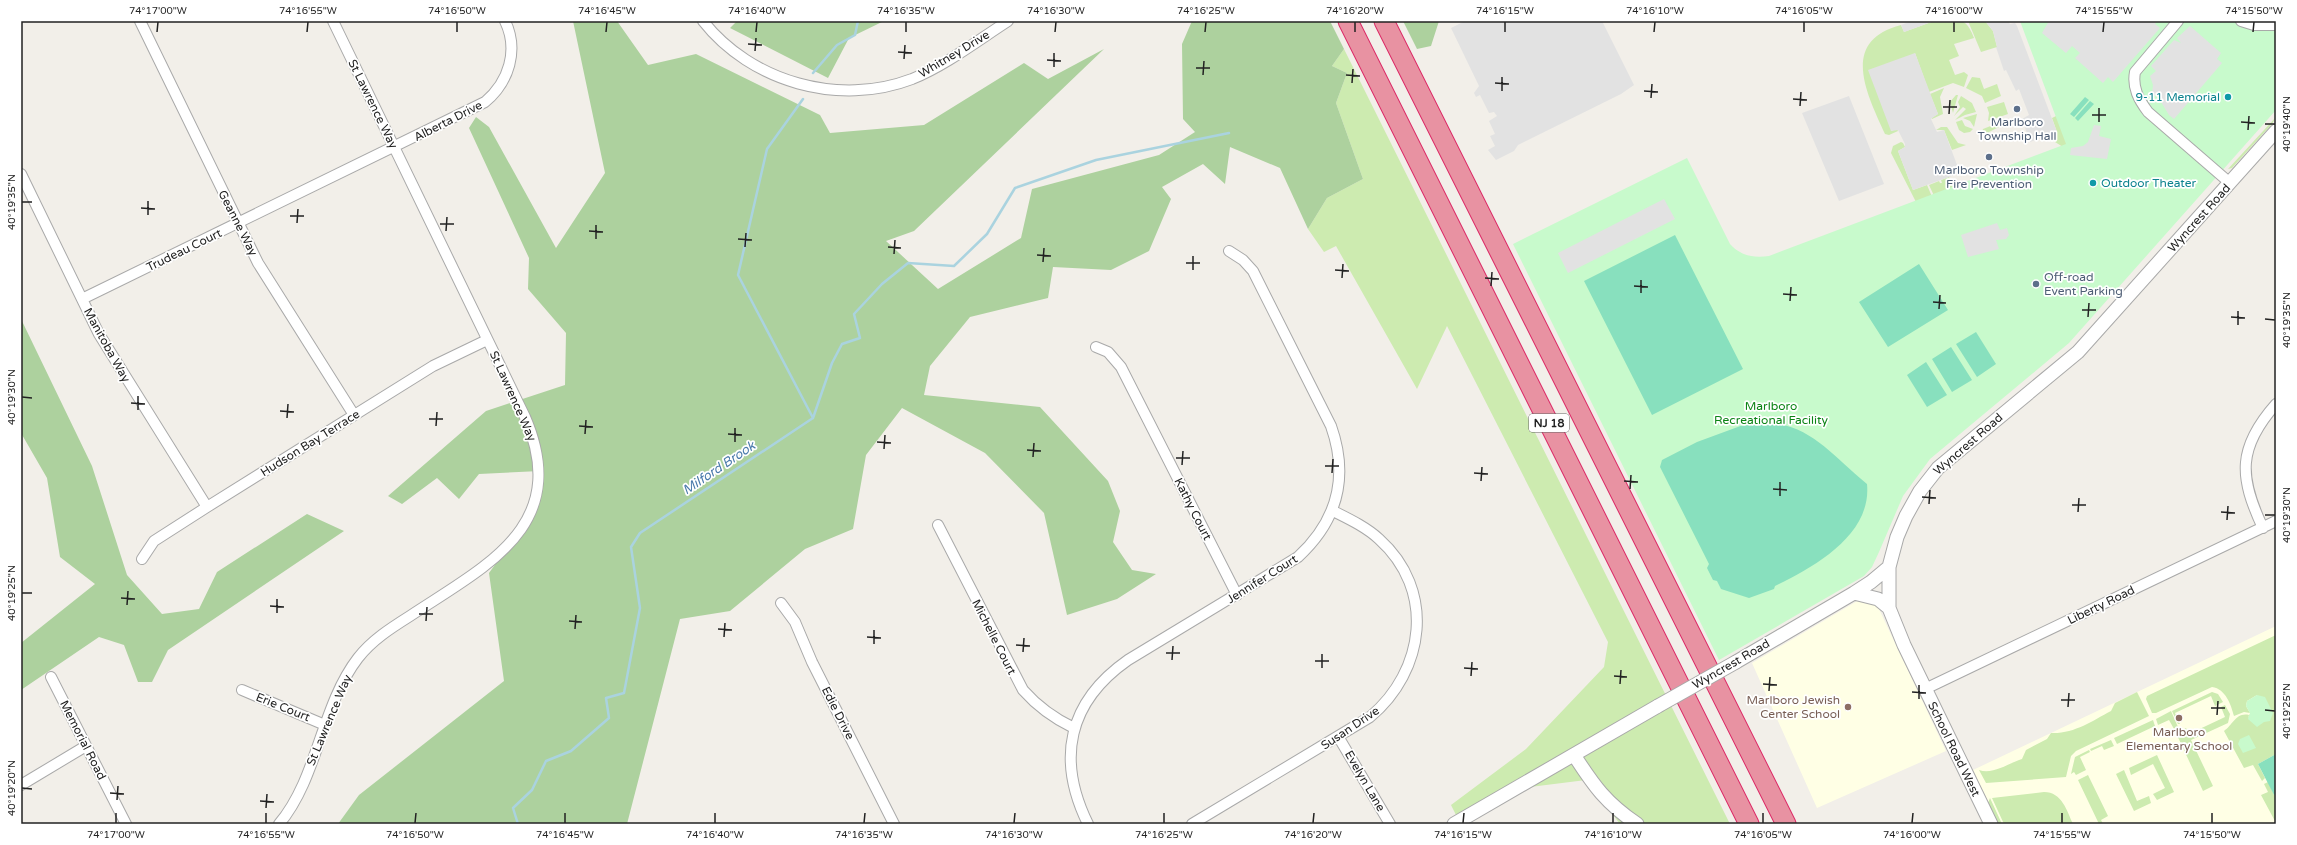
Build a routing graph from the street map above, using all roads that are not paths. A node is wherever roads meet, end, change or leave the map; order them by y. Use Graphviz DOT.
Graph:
graph roads {
  1 [pos="140,21"];
  2 [pos="333,21"];
  3 [pos="505,21"];
  4 [pos="703,21"];
  5 [pos="1008,21"];
  6 [pos="1348,21"];
  7 [pos="1384,21"];
  8 [pos="2242,21"];
  9 [pos="2175,24"];
  10 [pos="2276,25"];
  11 [pos="2276,131"];
  12 [pos="394,148"];
  13 [pos="21,174"];
  14 [pos="2230,183"];
  15 [pos="238,223"];
  16 [pos="1229,251"];
  17 [pos="82,299"];
  18 [pos="487,340"];
  19 [pos="1096,347"];
  20 [pos="2276,404"];
  21 [pos="354,414"];
  22 [pos="207,507"];
  23 [pos="1333,511"];
  24 [pos="2276,521"];
  25 [pos="938,525"];
  26 [pos="2262,528"];
  27 [pos="142,559"];
  28 [pos="1889,567"];
  29 [pos="1854,593"];
  30 [pos="1237,595"];
  31 [pos="781,602"];
  32 [pos="1889,608"];
  33 [pos="51,677"];
  34 [pos="1925,689"];
  35 [pos="242,690"];
  36 [pos="325,725"];
  37 [pos="1074,728"];
  38 [pos="1339,738"];
  39 [pos="86,746"];
  40 [pos="1574,755"];
  41 [pos="21,785"];
  42 [pos="126,824"];
  43 [pos="279,824"];
  44 [pos="894,824"];
  45 [pos="1088,824"];
  46 [pos="1192,824"];
  47 [pos="1390,824"];
  48 [pos="1454,824"];
  49 [pos="1637,824"];
  50 [pos="1750,824"];
  51 [pos="1786,824"];
  52 [pos="1991,824"];
  1 -- 15 [label="street, Geanne Way"];
  2 -- 12 [label="street, St Lawrence Way"];
  3 -- 12 [label="street, Alberta Drive"];
  4 -- 5 [label="street, Whitney Drive"];
  6 -- 50 [label="highway, NJ 18"];
  7 -- 51 [label="highway, NJ 18"];
  8 -- 10 [label="street"];
  9 -- 14 [label="street"];
  11 -- 14 [label="street, Wyncrest Road"];
  12 -- 15 [label="street, Trudeau Court"];
  12 -- 18 [label="street, St Lawrence Way"];
  13 -- 17 [label="street, Manitoba Way"];
  14 -- 28 [label="street, Wyncrest Road"];
  15 -- 17 [label="street, Trudeau Court"];
  15 -- 21 [label="street, Geanne Way"];
  16 -- 23 [label="street, Jennifer Court"];
  17 -- 22 [label="street, Manitoba Way"];
  18 -- 21 [label="street, Hudson Bay Terrace"];
  18 -- 36 [label="street, St Lawrence Way"];
  19 -- 30 [label="street, Kathy Court"];
  20 -- 26 [label="street"];
  21 -- 22 [label="street, Hudson Bay Terrace"];
  22 -- 27 [label="street, Hudson Bay Terrace"];
  23 -- 30 [label="street, Jennifer Court"];
  23 -- 38 [label="street, Susan Drive"];
  24 -- 26 [label="street, Liberty Road"];
  25 -- 37 [label="street, Michelle Court"];
  26 -- 34 [label="street, Liberty Road"];
  28 -- 29 [label="street, Wyncrest Road"];
  28 -- 32 [label="street, School Road West"];
  29 -- 32 [label="street"];
  29 -- 40 [label="street, Wyncrest Road, bridge"];
  30 -- 37 [label="street, Jennifer Court"];
  31 -- 44 [label="street, Edie Drive"];
  32 -- 34 [label="street, School Road West"];
  33 -- 39 [label="street, Memorial Road"];
  34 -- 52 [label="street, School Road West"];
  35 -- 36 [label="street, Erie Court"];
  36 -- 43 [label="street, St Lawrence Way"];
  37 -- 45 [label="street, Jennifer Court"];
  38 -- 46 [label="street, Susan Drive"];
  38 -- 47 [label="street, Evelyn Lane"];
  39 -- 41 [label="street"];
  39 -- 42 [label="street, Memorial Road"];
  40 -- 48 [label="street, Wyncrest Road"];
  40 -- 49 [label="street"];
}
